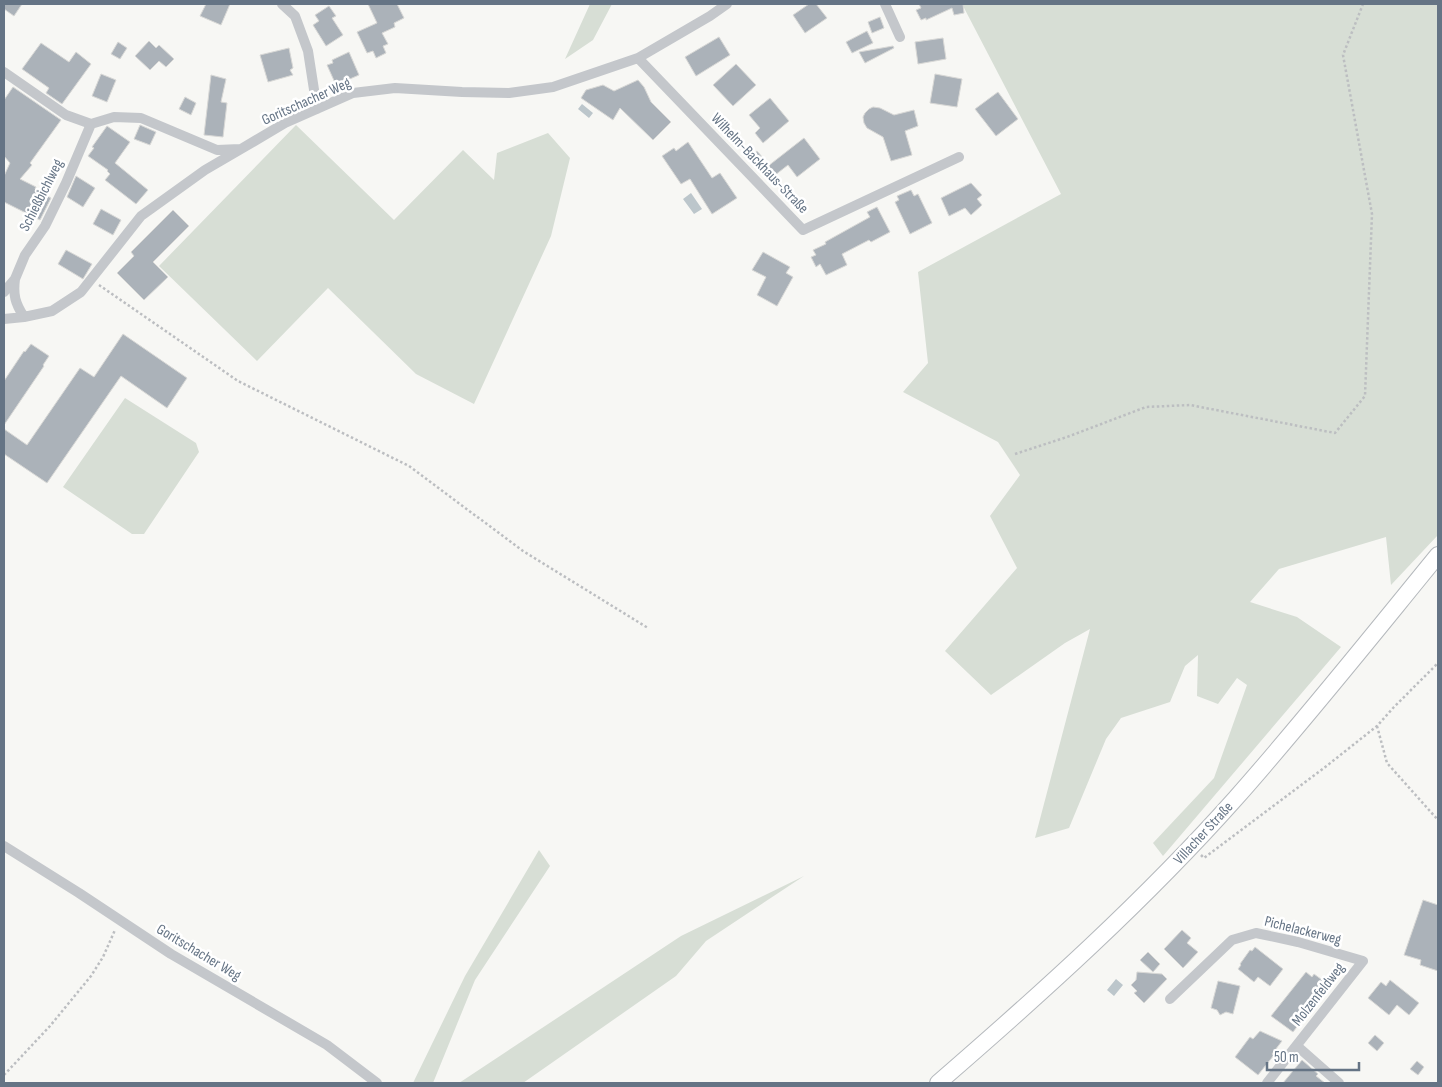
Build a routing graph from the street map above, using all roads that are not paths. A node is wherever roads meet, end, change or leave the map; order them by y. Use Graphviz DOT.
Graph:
graph roads {
  1 [pos="282,4"];
  2 [pos="726,4"];
  3 [pos="885,4"];
  4 [pos="900,37"];
  5 [pos="638,58"];
  6 [pos="4,72"];
  7 [pos="318,109"];
  8 [pos="91,124"];
  9 [pos="241,149"];
  10 [pos="959,157"];
  11 [pos="15,279"];
  12 [pos="4,292"];
  13 [pos="24,317"];
  14 [pos="4,319"];
  15 [pos="1438,556"];
  16 [pos="4,846"];
  17 [pos="1363,961"];
  18 [pos="1170,999"];
  19 [pos="1297,1046"];
  20 [pos="377,1083"];
  21 [pos="938,1083"];
  22 [pos="1267,1083"];
  23 [pos="1339,1083"];
  1 -- 7 [label="street"];
  2 -- 5 [label="street, Goritschacher Weg"];
  3 -- 4 [label="street"];
  5 -- 7 [label="street, Goritschacher Weg"];
  5 -- 10 [label="street, Wilhelm-Backhaus-Straße"];
  6 -- 8 [label="street"];
  7 -- 9 [label="street, Goritschacher Weg"];
  8 -- 9 [label="street"];
  8 -- 11 [label="street, Schießbichlweg"];
  9 -- 13 [label="street, Goritschacher Weg"];
  11 -- 12 [label="street, Schießbichlweg"];
  11 -- 13 [label="street, Schießbichlweg"];
  13 -- 14 [label="street, Goritschacher Weg"];
  15 -- 21 [label="main road, Villacher Straße"];
  16 -- 20 [label="street, Goritschacher Weg"];
  17 -- 18 [label="street, Pichelackerweg"];
  17 -- 19 [label="street, Molzenfeldweg"];
  19 -- 22 [label="street, Molzenfeldweg"];
  19 -- 23 [label="street, Molzenfeldweg"];
}
